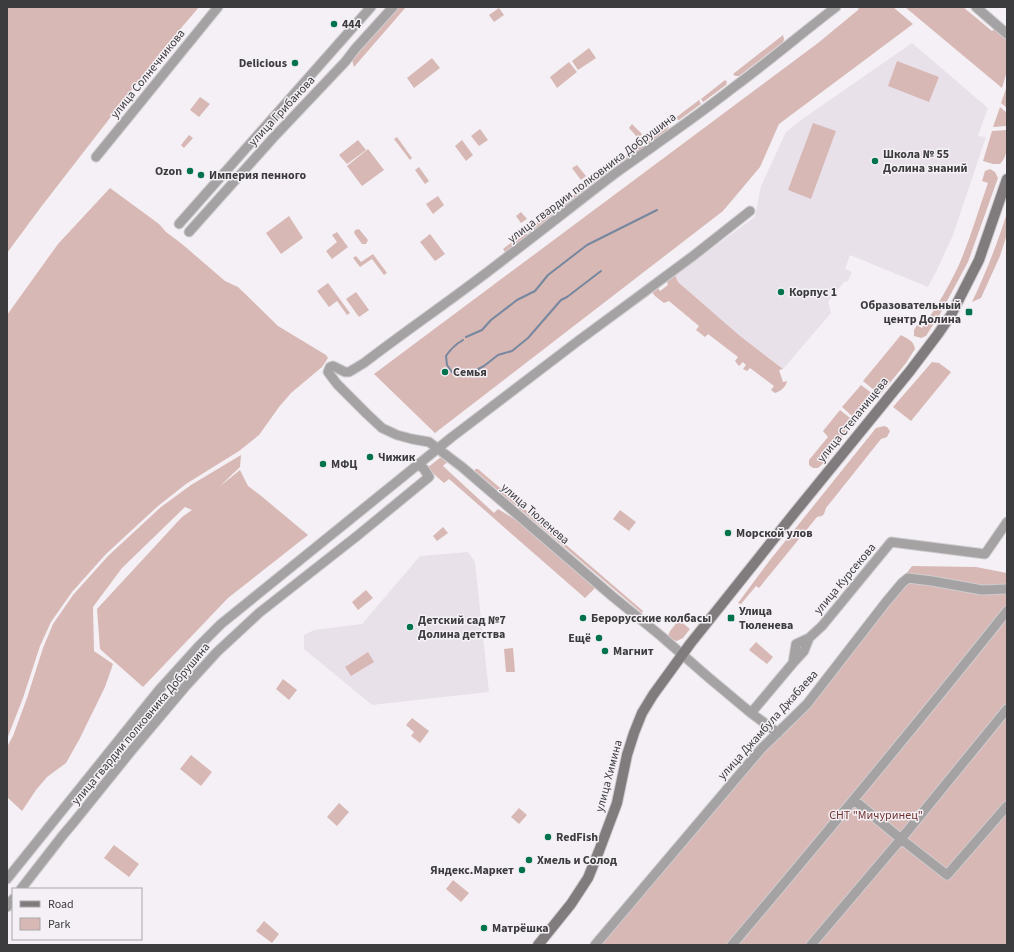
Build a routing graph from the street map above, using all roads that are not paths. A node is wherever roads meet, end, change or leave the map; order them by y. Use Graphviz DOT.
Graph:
graph roads {
  1 [pos="218,7"];
  2 [pos="371,7"];
  3 [pos="393,7"];
  4 [pos="836,7"];
  5 [pos="976,7"];
  6 [pos="1007,34"];
  7 [pos="96,157"];
  8 [pos="1007,180"];
  9 [pos="750,211"];
  10 [pos="179,224"];
  11 [pos="189,232"];
  12 [pos="360,365"];
  13 [pos="438,448"];
  14 [pos="418,464"];
  15 [pos="1007,522"];
  16 [pos="1007,589"];
  17 [pos="1007,611"];
  18 [pos="682,655"];
  19 [pos="1007,709"];
  20 [pos="752,713"];
  21 [pos="778,733"];
  22 [pos="854,800"];
  23 [pos="1007,806"];
  24 [pos="901,839"];
  25 [pos="7,879"];
  26 [pos="22,888"];
  27 [pos="538,945"];
  28 [pos="595,945"];
  29 [pos="732,945"];
  30 [pos="811,945"];
  1 -- 7 [label="street, улица Солнечникова"];
  2 -- 10 [label="street, улица Грибанова"];
  3 -- 11 [label="street, улица Грибанова"];
  4 -- 12 [label="street, улица гвардии полковника Добрушина"];
  5 -- 6 [label="street"];
  8 -- 18 [label="street, улица Степанищева"];
  9 -- 13 [label="street, улица гвардии полковника Добрушина"];
  12 -- 13 [label="street, улица Тюленева"];
  13 -- 14 [label="street, улица гвардии полковника Добрушина"];
  13 -- 18 [label="street, улица Тюленева"];
  14 -- 25 [label="street, улица гвардии полковника Добрушина"];
  14 -- 26 [label="street, улица гвардии полковника Добрушина"];
  15 -- 20 [label="street, улица Курсекова"];
  16 -- 21 [label="street, улица Джамбула Джабаева"];
  17 -- 22 [label="street"];
  18 -- 20 [label="street, улица Тюленева"];
  18 -- 27 [label="street, улица Химина"];
  19 -- 24 [label="street"];
  20 -- 21 [label="street, улица Тюленева"];
  21 -- 28 [label="street, улица Джамбула Джабаева"];
  22 -- 24 [label="street"];
  22 -- 29 [label="street"];
  23 -- 24 [label="street"];
  24 -- 30 [label="street"];
}
